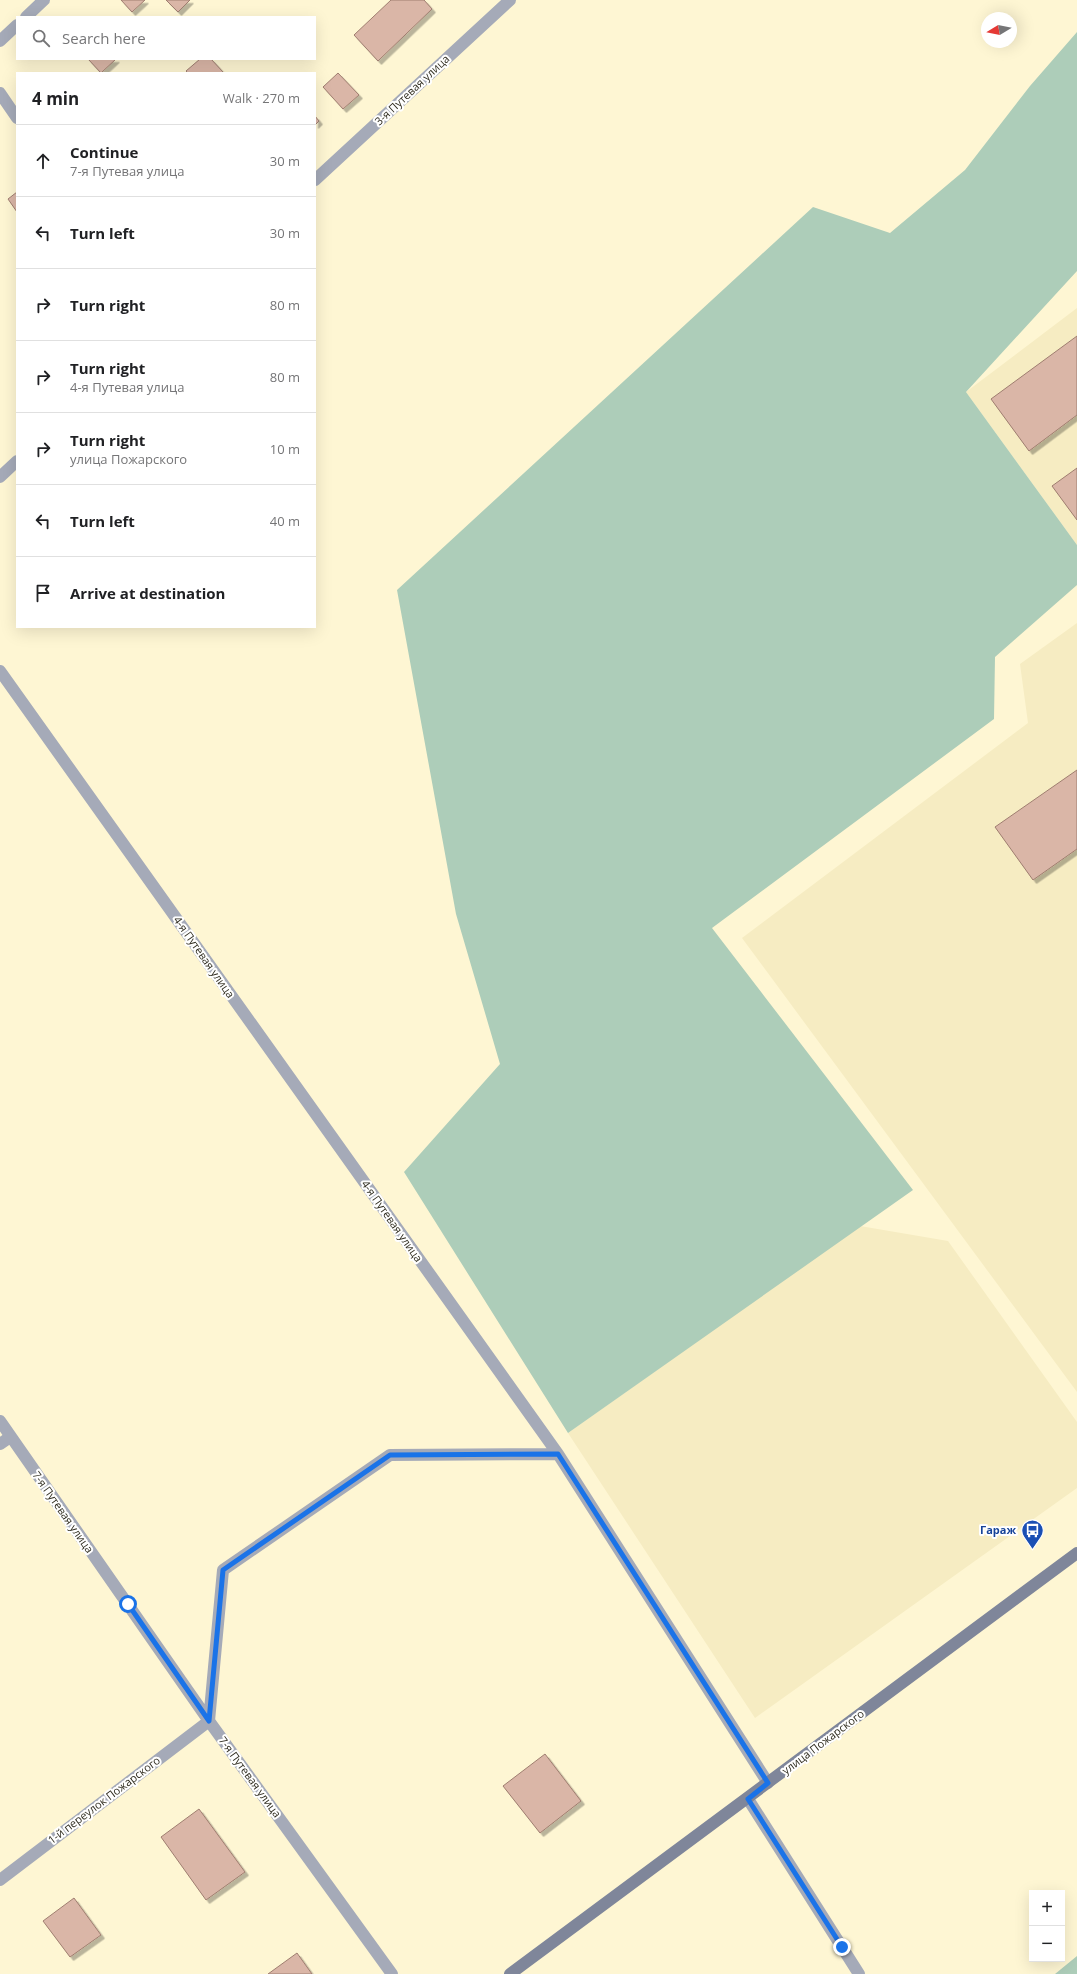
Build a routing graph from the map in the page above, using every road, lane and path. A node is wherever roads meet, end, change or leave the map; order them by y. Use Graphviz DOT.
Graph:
graph roads {
  1 [pos="44,0"];
  2 [pos="510,0"];
  3 [pos="27,16"];
  4 [pos="16,26"];
  5 [pos="0,40"];
  6 [pos="0,92"];
  7 [pos="16,116"];
  8 [pos="316,179"];
  9 [pos="16,462"];
  10 [pos="0,477"];
  11 [pos="0,671"];
  12 [pos="0,1421"];
  13 [pos="10,1437"];
  14 [pos="0,1444"];
  15 [pos="558,1454"];
  16 [pos="1077,1553"];
  17 [pos="209,1721"];
  18 [pos="768,1783"];
  19 [pos="748,1799"];
  20 [pos="0,1880"];
  21 [pos="392,1974"];
  22 [pos="510,1974"];
  23 [pos="859,1974"];
  1 -- 3 [label="street"];
  2 -- 8 [label="street, 3-я Путевая улица"];
  4 -- 5 [label="street"];
  6 -- 7 [label="street"];
  9 -- 10 [label="street"];
  11 -- 15 [label="street, 4-я Путевая улица"];
  12 -- 13 [label="street, 7-я Путевая улица"];
  13 -- 14 [label="street"];
  13 -- 17 [label="street, 7-я Путевая улица"];
  15 -- 17 [label="street"];
  15 -- 18 [label="street, 4-я Путевая улица"];
  16 -- 18 [label="street, улица Пожарского"];
  17 -- 20 [label="street, 1-й переулок Пожарского"];
  17 -- 21 [label="street, 7-я Путевая улица"];
  18 -- 19 [label="street, улица Пожарского"];
  19 -- 22 [label="street, улица Пожарского"];
  19 -- 23 [label="street"];
}
